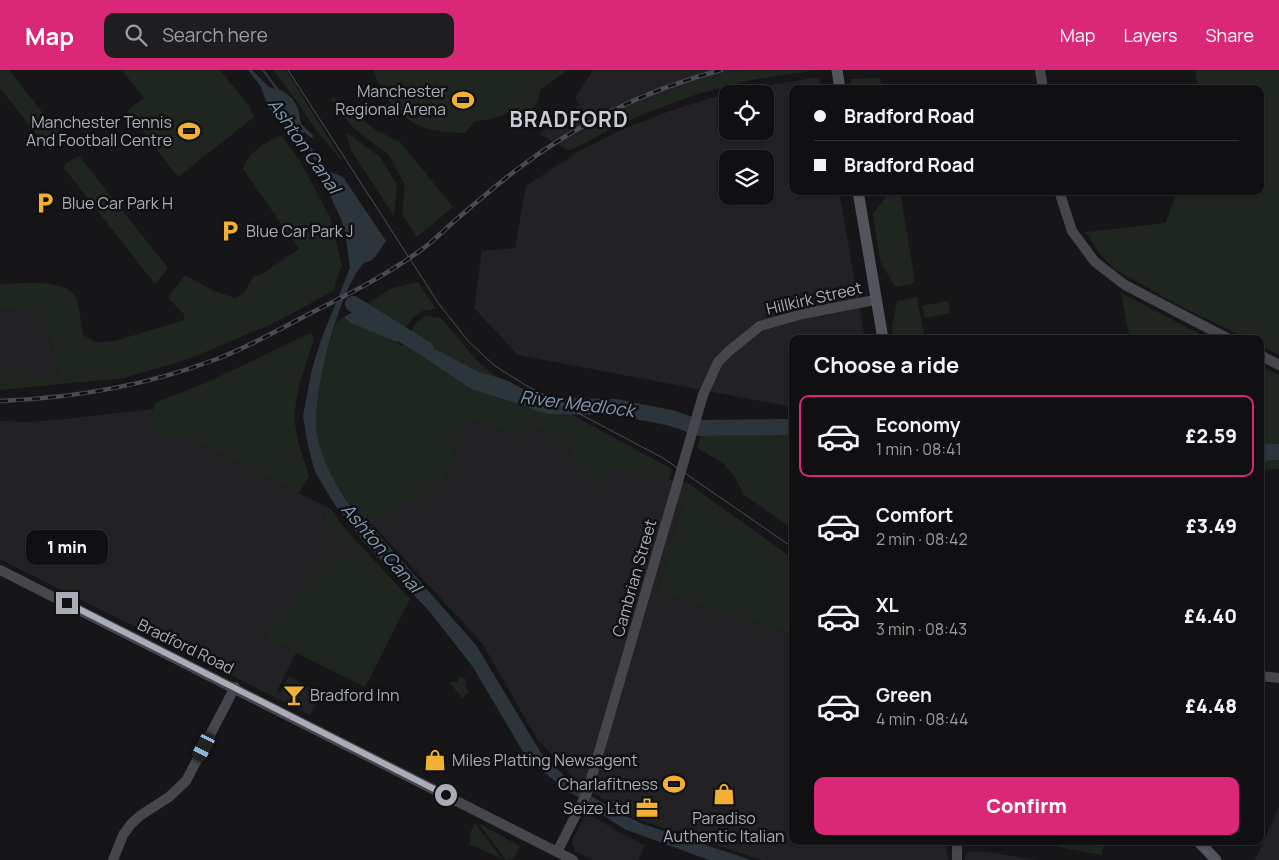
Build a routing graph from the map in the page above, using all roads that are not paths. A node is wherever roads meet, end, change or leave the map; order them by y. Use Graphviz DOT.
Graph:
graph roads {
  1 [pos="837,70"];
  2 [pos="1040,70"];
  3 [pos="839,85"];
  4 [pos="1042,85"];
  5 [pos="859,195"];
  6 [pos="1061,195"];
  7 [pos="876,300"];
  8 [pos="760,326"];
  9 [pos="882,335"];
  10 [pos="1221,335"];
  11 [pos="1264,357"];
  12 [pos="1279,365"];
  13 [pos="0,570"];
  14 [pos="1264,676"];
  15 [pos="1279,678"];
  16 [pos="235,687"];
  17 [pos="957,845"];
  18 [pos="1202,845"];
  19 [pos="557,852"];
  20 [pos="113,860"];
  21 [pos="573,860"];
  22 [pos="957,860"];
  23 [pos="1216,860"];
  1 -- 3 [label="main road"];
  2 -- 4 [label="street"];
  5 -- 7 [label="main road"];
  6 -- 10 [label="street"];
  7 -- 8 [label="street, Hillkirk Street"];
  7 -- 9 [label="main road"];
  8 -- 19 [label="street, Cambrian Street, bridge"];
  11 -- 12 [label="street"];
  13 -- 16 [label="street, Bradford Road"];
  14 -- 15 [label="street"];
  16 -- 19 [label="street, Bradford Road"];
  16 -- 20 [label="street"];
  17 -- 22 [label="street"];
  18 -- 23 [label="main road"];
  19 -- 21 [label="street, Bradford Road"];
}
